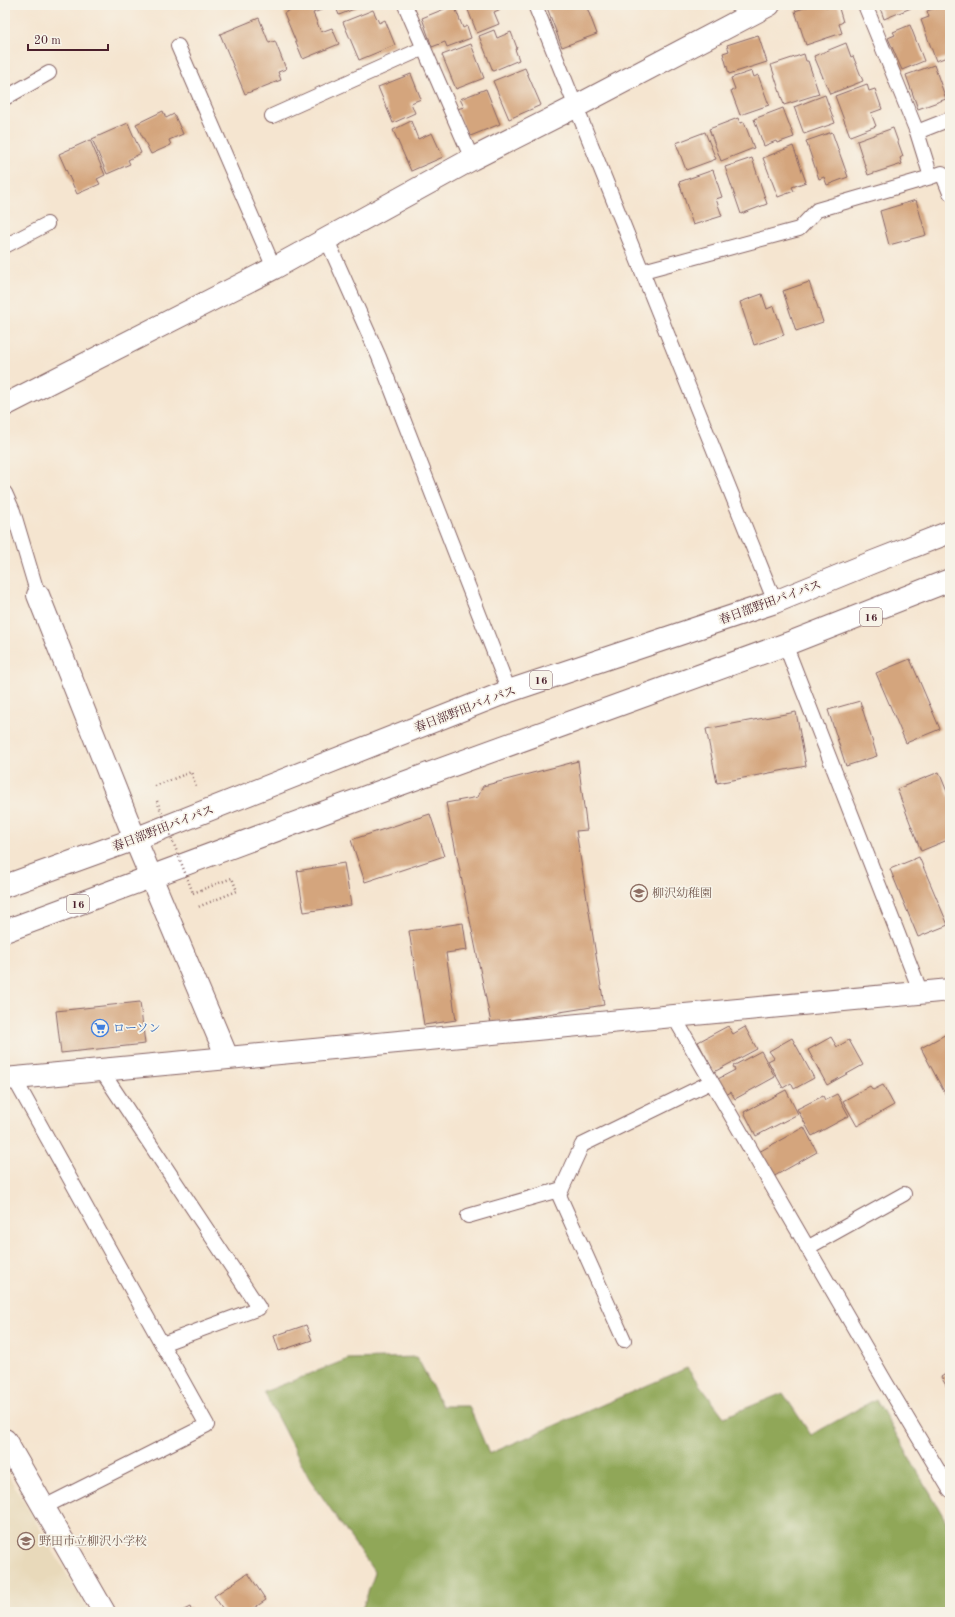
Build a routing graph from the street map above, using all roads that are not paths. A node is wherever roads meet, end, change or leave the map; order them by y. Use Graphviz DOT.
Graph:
graph roads {
  1 [pos="405,5"];
  2 [pos="535,5"];
  3 [pos="769,5"];
  4 [pos="865,5"];
  5 [pos="178,46"];
  6 [pos="424,48"];
  7 [pos="49,73"];
  8 [pos="5,98"];
  9 [pos="575,107"];
  10 [pos="272,116"];
  11 [pos="950,119"];
  12 [pos="917,132"];
  13 [pos="472,159"];
  14 [pos="931,177"];
  15 [pos="950,194"];
  16 [pos="47,224"];
  17 [pos="327,240"];
  18 [pos="5,246"];
  19 [pos="274,268"];
  20 [pos="643,271"];
  21 [pos="5,405"];
  22 [pos="5,493"];
  23 [pos="950,519"];
  24 [pos="950,532"];
  25 [pos="873,562"];
  26 [pos="950,580"];
  27 [pos="950,592"];
  28 [pos="38,595"];
  29 [pos="775,602"];
  30 [pos="788,643"];
  31 [pos="509,691"];
  32 [pos="135,839"];
  33 [pos="151,878"];
  34 [pos="5,886"];
  35 [pos="5,931"];
  36 [pos="950,990"];
  37 [pos="921,993"];
  38 [pos="674,1017"];
  39 [pos="227,1057"];
  40 [pos="101,1070"];
  41 [pos="10,1079"];
  42 [pos="711,1082"];
  43 [pos="562,1189"];
  44 [pos="904,1194"];
  45 [pos="468,1216"];
  46 [pos="807,1248"];
  47 [pos="624,1340"];
  48 [pos="162,1344"];
  49 [pos="5,1440"];
  50 [pos="950,1490"];
  51 [pos="44,1507"];
  52 [pos="104,1612"];
  1 -- 6 [label="lane"];
  2 -- 9 [label="lane"];
  3 -- 9 [label="main road"];
  4 -- 12 [label="lane"];
  5 -- 19 [label="lane"];
  6 -- 10 [label="lane"];
  6 -- 13 [label="lane"];
  7 -- 8 [label="lane"];
  9 -- 13 [label="main road"];
  9 -- 20 [label="lane"];
  11 -- 12 [label="lane"];
  12 -- 14 [label="lane"];
  13 -- 17 [label="main road"];
  14 -- 15 [label="lane"];
  14 -- 20 [label="lane"];
  16 -- 18 [label="lane"];
  17 -- 19 [label="main road"];
  17 -- 31 [label="lane"];
  19 -- 21 [label="main road"];
  20 -- 29 [label="lane"];
  22 -- 28 [label="lane"];
  23 -- 25 [label="main road, 16"];
  24 -- 25 [label="main road, 春日部野田バイパス / 16"];
  25 -- 29 [label="main road, 春日部野田バイパス / 16"];
  26 -- 30 [label="main road, 16"];
  27 -- 30 [label="main road, 16"];
  28 -- 32 [label="main road"];
  29 -- 31 [label="main road, 春日部野田バイパス / 16"];
  30 -- 33 [label="main road, 16"];
  30 -- 37 [label="lane"];
  31 -- 32 [label="main road, 春日部野田バイパス / 16"];
  32 -- 33 [label="main road"];
  32 -- 34 [label="main road, 春日部野田バイパス / 16"];
  33 -- 35 [label="main road, 16"];
  33 -- 39 [label="main road"];
  36 -- 37 [label="main road"];
  37 -- 38 [label="main road"];
  38 -- 39 [label="main road"];
  38 -- 42 [label="lane"];
  39 -- 40 [label="main road"];
  40 -- 41 [label="main road"];
  40 -- 48 [label="lane"];
  41 -- 48 [label="lane"];
  42 -- 43 [label="lane"];
  42 -- 46 [label="lane"];
  43 -- 45 [label="lane"];
  43 -- 47 [label="lane"];
  44 -- 46 [label="lane"];
  46 -- 50 [label="lane"];
  48 -- 51 [label="lane"];
  49 -- 51 [label="main road"];
  51 -- 52 [label="main road"];
}
